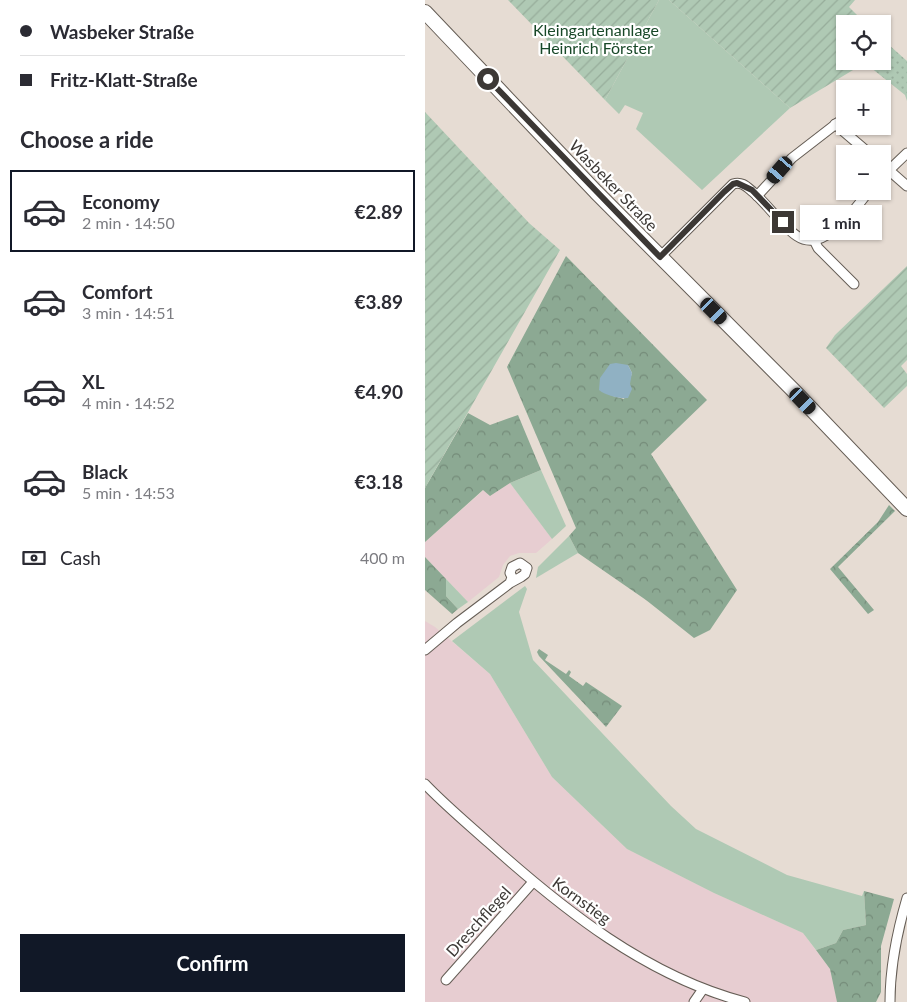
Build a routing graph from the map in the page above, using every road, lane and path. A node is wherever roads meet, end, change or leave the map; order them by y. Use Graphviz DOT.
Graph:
graph roads {
  1 [pos="425,12"];
  2 [pos="835,124"];
  3 [pos="860,145"];
  4 [pos="907,153"];
  5 [pos="891,165"];
  6 [pos="891,175"];
  7 [pos="907,186"];
  8 [pos="757,196"];
  9 [pos="862,200"];
  10 [pos="814,240"];
  11 [pos="660,257"];
  12 [pos="854,284"];
  13 [pos="907,509"];
  14 [pos="509,583"];
  15 [pos="425,650"];
  16 [pos="425,784"];
  17 [pos="533,882"];
  18 [pos="907,898"];
  19 [pos="446,980"];
  20 [pos="703,989"];
  21 [pos="695,1002"];
  22 [pos="745,1002"];
  23 [pos="890,1002"];
  1 -- 11 [label="main road, Wasbeker Straße"];
  2 -- 3 [label="street"];
  2 -- 8 [label="street"];
  4 -- 5 [label="street"];
  6 -- 7 [label="street"];
  8 -- 10 [label="street"];
  8 -- 11 [label="street"];
  9 -- 10 [label="street"];
  10 -- 12 [label="street"];
  11 -- 13 [label="main road, Wasbeker Straße"];
  14 -- 15 [label="street"];
  16 -- 17 [label="street, Kornstieg"];
  17 -- 19 [label="street, Dreschflegel"];
  17 -- 20 [label="street, Kornstieg"];
  18 -- 23 [label="street"];
  20 -- 21 [label="street"];
  20 -- 22 [label="street, Kornstieg"];
}
